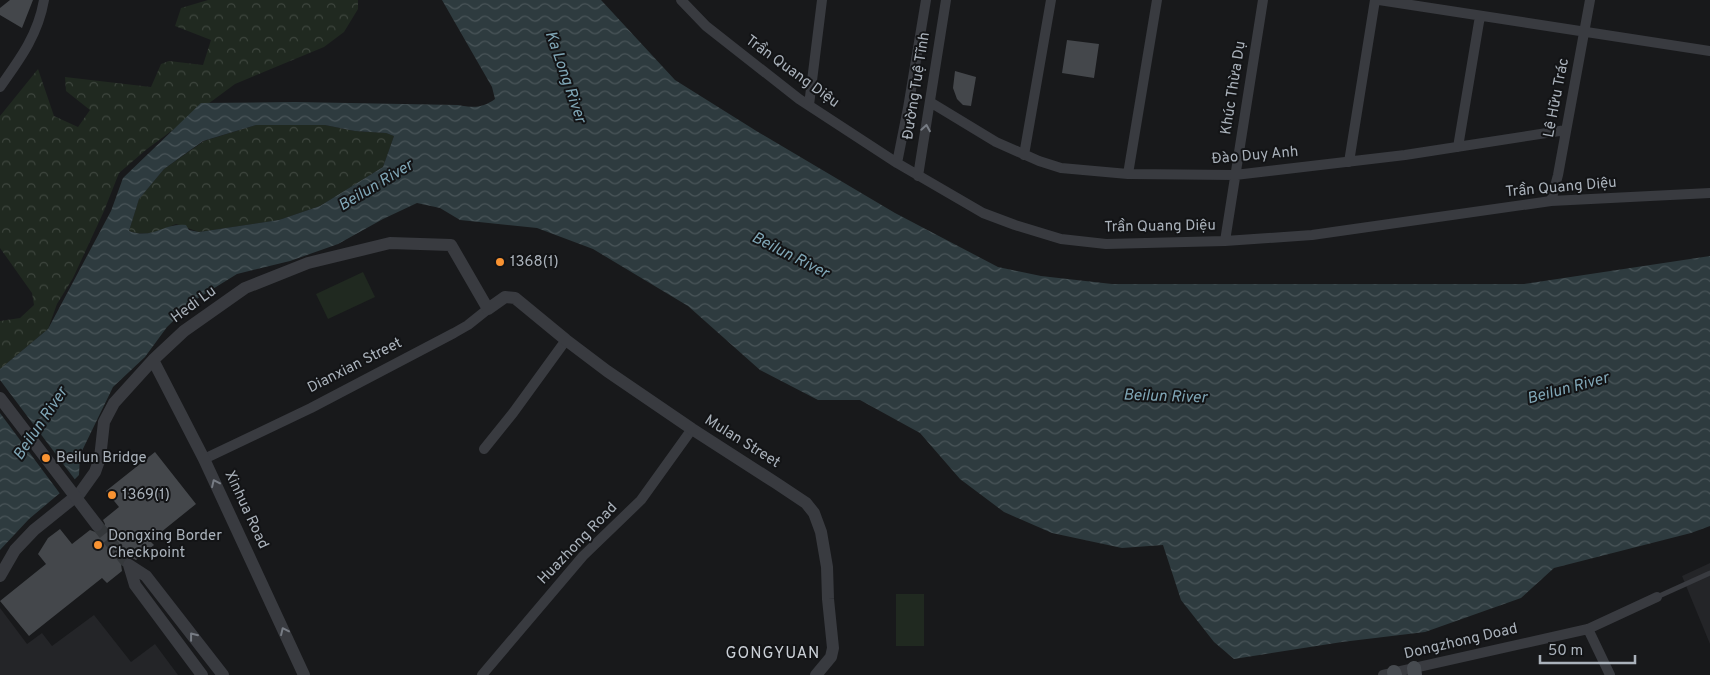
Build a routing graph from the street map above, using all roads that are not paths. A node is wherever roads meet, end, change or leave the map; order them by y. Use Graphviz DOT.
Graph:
graph roads {
  1 [pos="44,0"];
  2 [pos="681,0"];
  3 [pos="822,0"];
  4 [pos="926,0"];
  5 [pos="946,0"];
  6 [pos="1050,0"];
  7 [pos="1157,0"];
  8 [pos="1263,0"];
  9 [pos="1375,0"];
  10 [pos="1379,0"];
  11 [pos="1590,0"];
  12 [pos="1480,16"];
  13 [pos="1585,32"];
  14 [pos="1710,51"];
  15 [pos="0,87"];
  16 [pos="930,102"];
  17 [pos="809,105"];
  18 [pos="1566,130"];
  19 [pos="1458,147"];
  20 [pos="1024,154"];
  21 [pos="897,162"];
  22 [pos="1349,162"];
  23 [pos="1128,174"];
  24 [pos="1235,175"];
  25 [pos="918,176"];
  26 [pos="1710,193"];
  27 [pos="1551,201"];
  28 [pos="1225,241"];
  29 [pos="515,298"];
  30 [pos="488,308"];
  31 [pos="566,340"];
  32 [pos="153,360"];
  33 [pos="0,398"];
  34 [pos="692,429"];
  35 [pos="484,449"];
  36 [pos="204,459"];
  37 [pos="97,525"];
  38 [pos="1710,573"];
  39 [pos="0,576"];
  40 [pos="1657,597"];
  41 [pos="1588,629"];
  42 [pos="1420,671"];
  43 [pos="1389,674"];
  44 [pos="202,675"];
  45 [pos="223,675"];
  46 [pos="304,675"];
  47 [pos="482,675"];
  48 [pos="816,675"];
  49 [pos="1610,675"];
  1 -- 15 [label="street"];
  2 -- 17 [label="street, Trần Quang Diệu"];
  3 -- 17 [label="street"];
  4 -- 21 [label="street, Đường Tuệ Tĩnh"];
  5 -- 16 [label="street, Đường Tuệ Tĩnh"];
  6 -- 20 [label="street"];
  7 -- 23 [label="street"];
  8 -- 24 [label="street, Khúc Thừa Dụ"];
  9 -- 22 [label="street"];
  10 -- 12 [label="street"];
  11 -- 13 [label="street, Lê Hữu Trác"];
  12 -- 13 [label="street"];
  12 -- 19 [label="street"];
  13 -- 14 [label="street"];
  13 -- 18 [label="street, Lê Hữu Trác"];
  16 -- 20 [label="street, Đào Duy Anh"];
  25 -- 16 [label="street, Đường Tuệ Tĩnh, one-way"];
  17 -- 21 [label="street, Trần Quang Diệu"];
  18 -- 19 [label="street, Đào Duy Anh"];
  18 -- 27 [label="street, Lê Hữu Trác"];
  19 -- 22 [label="street, Đào Duy Anh"];
  20 -- 23 [label="street, Đào Duy Anh"];
  21 -- 25 [label="street, Trần Quang Diệu"];
  22 -- 24 [label="street, Đào Duy Anh"];
  23 -- 24 [label="street, Đào Duy Anh"];
  24 -- 28 [label="street, Khúc Thừa Dụ"];
  25 -- 28 [label="street, Trần Quang Diệu"];
  26 -- 27 [label="street, Trần Quang Diệu"];
  27 -- 28 [label="street, Trần Quang Diệu"];
  29 -- 30 [label="street, Dianxian Street"];
  29 -- 31 [label="street, Mulan Street"];
  30 -- 32 [label="street, Hedi Lu"];
  30 -- 36 [label="street, Dianxian Street"];
  31 -- 34 [label="street, Mulan Street"];
  31 -- 35 [label="street"];
  32 -- 36 [label="street, Xinhua Road"];
  32 -- 39 [label="street, Hedi Lu"];
  33 -- 37 [label="street, bridge"];
  34 -- 47 [label="street, Huazhong Road"];
  34 -- 48 [label="street, Mulan Street"];
  46 -- 36 [label="street, Xinhua Road, one-way"];
  38 -- 40 [label="lane"];
  40 -- 41 [label="street, Dongzhong Doad"];
  41 -- 42 [label="street, Dongzhong Doad"];
  41 -- 49 [label="street"];
  42 -- 43 [label="street, Dongzhong Doad"];
  45 -- 44 [label="street, one-way"];
}
